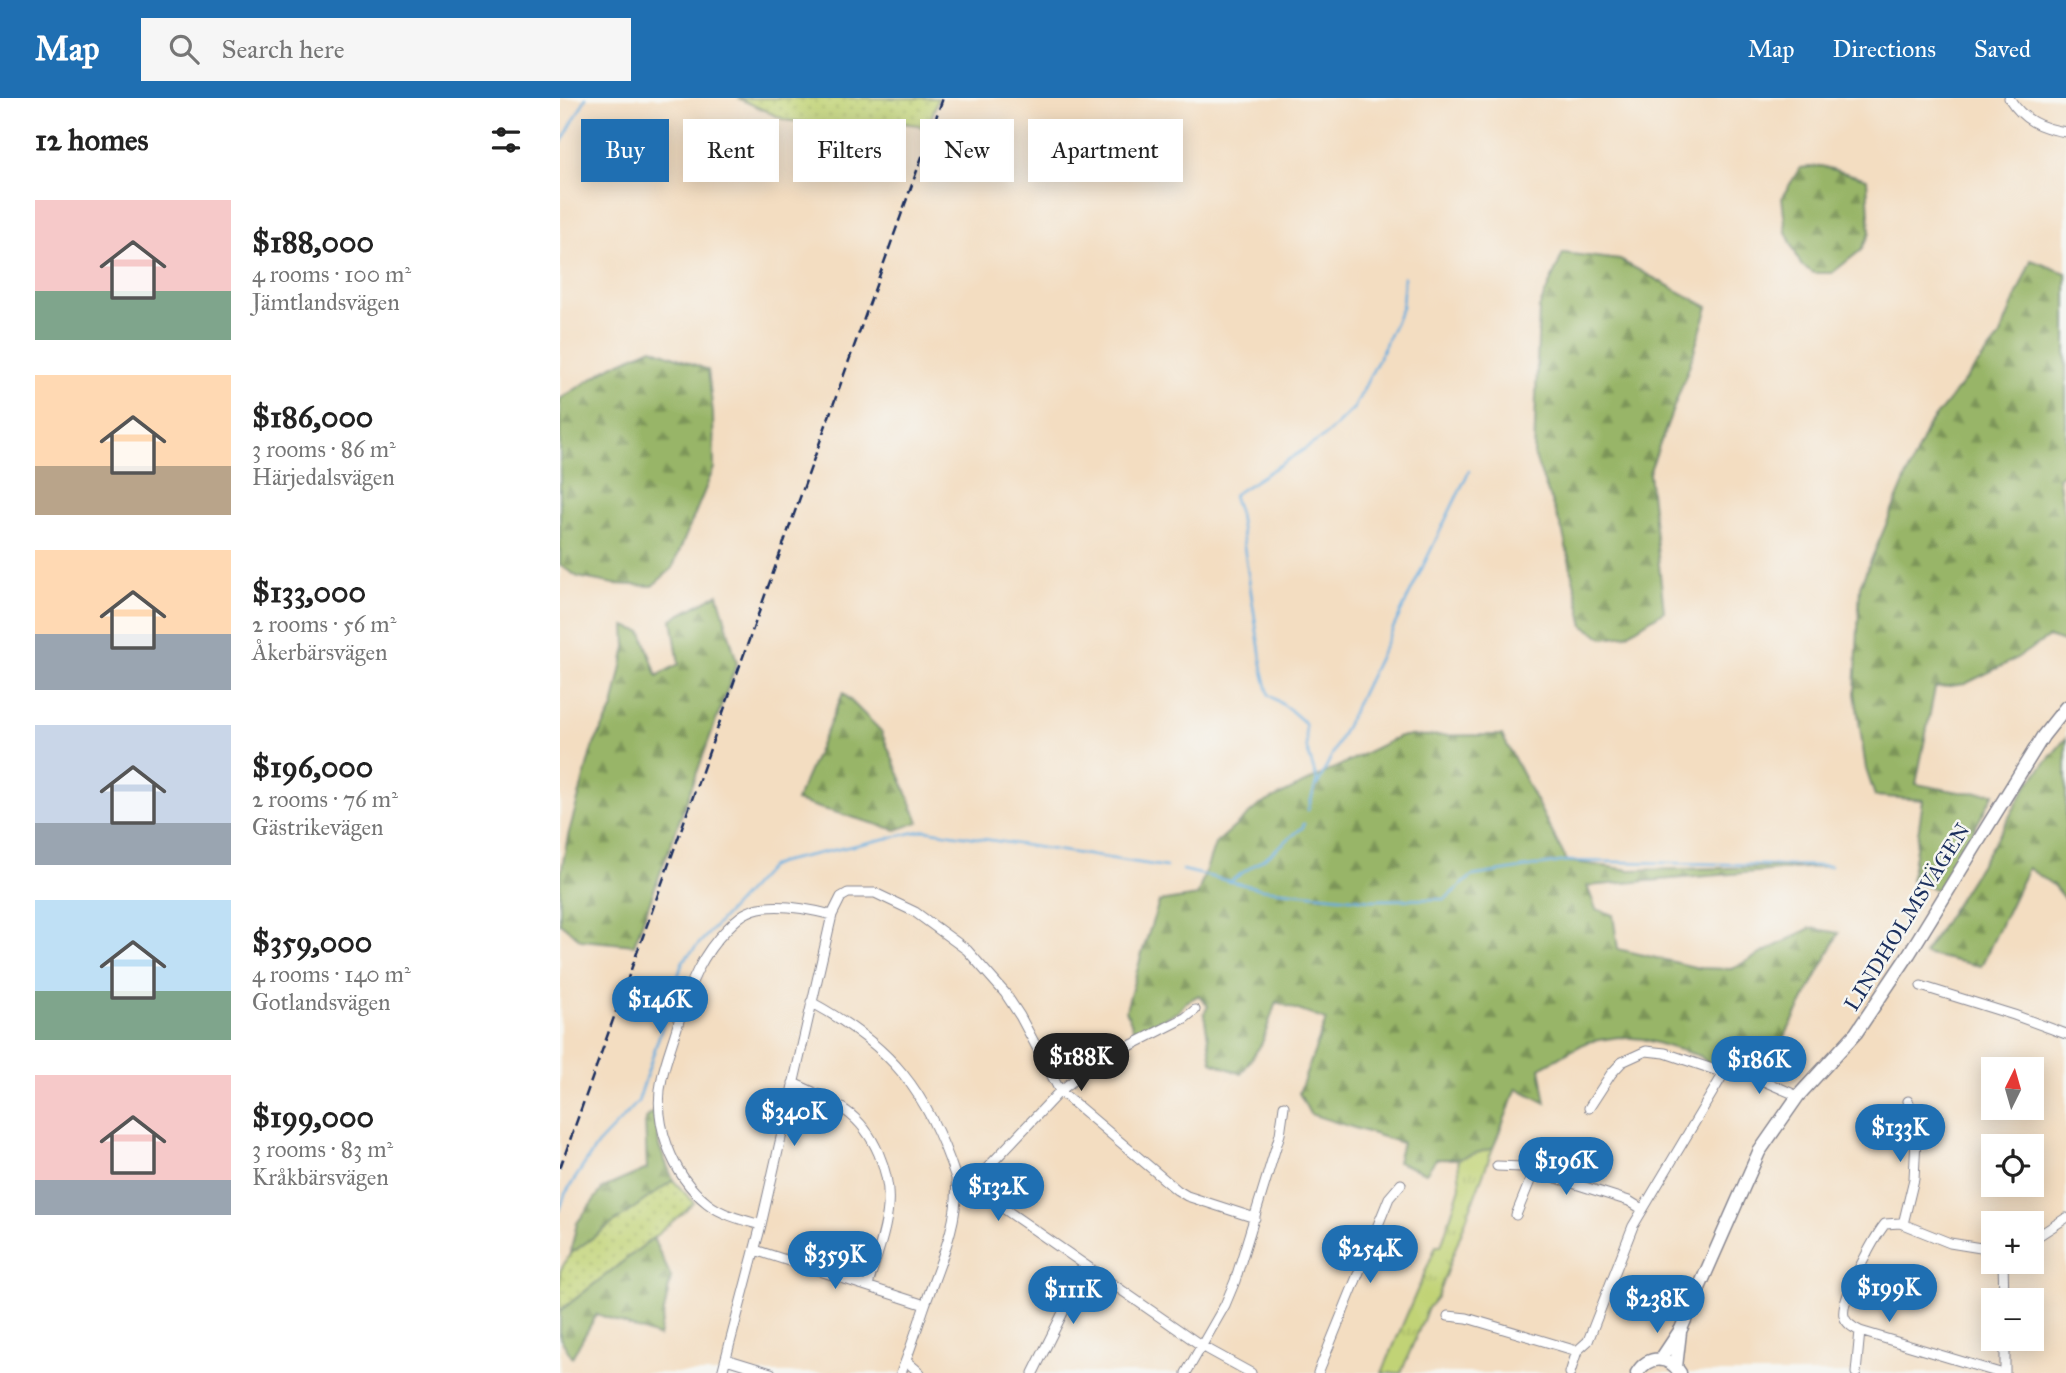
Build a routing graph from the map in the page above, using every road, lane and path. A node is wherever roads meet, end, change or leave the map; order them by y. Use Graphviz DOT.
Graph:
graph roads {
  1 [pos="2009,98"];
  2 [pos="2066,132"];
  3 [pos="2066,707"];
  4 [pos="832,915"];
  5 [pos="1921,986"];
  6 [pos="811,1002"];
  7 [pos="1195,1010"];
  8 [pos="2066,1034"];
  9 [pos="1724,1073"];
  10 [pos="793,1083"];
  11 [pos="1060,1090"];
  12 [pos="1798,1096"];
  13 [pos="1908,1101"];
  14 [pos="1284,1106"];
  15 [pos="1590,1108"];
  16 [pos="1497,1166"];
  17 [pos="1534,1171"];
  18 [pos="956,1178"];
  19 [pos="972,1184"];
  20 [pos="1401,1184"];
  21 [pos="1642,1209"];
  22 [pos="1516,1215"];
  23 [pos="1255,1218"];
  24 [pos="2066,1218"];
  25 [pos="1903,1224"];
  26 [pos="761,1226"];
  27 [pos="2044,1232"];
  28 [pos="1981,1248"];
  29 [pos="755,1250"];
  30 [pos="1087,1266"];
  31 [pos="868,1285"];
  32 [pos="925,1305"];
  33 [pos="1448,1316"];
  34 [pos="1681,1329"];
  35 [pos="1860,1331"];
  36 [pos="1202,1346"];
  37 [pos="2004,1351"];
  38 [pos="1577,1352"];
  39 [pos="726,1359"];
  40 [pos="1661,1359"];
  41 [pos="906,1361"];
  42 [pos="1678,1370"];
  43 [pos="722,1373"];
  44 [pos="771,1373"];
  45 [pos="901,1373"];
  46 [pos="920,1373"];
  47 [pos="1033,1373"];
  48 [pos="1186,1373"];
  49 [pos="1251,1373"];
  50 [pos="1318,1373"];
  51 [pos="1570,1373"];
  52 [pos="1637,1373"];
  53 [pos="1856,1373"];
  54 [pos="2003,1373"];
  1 -- 2 [label="street"];
  3 -- 12 [label="main road, LINDHOLMSVÄGEN"];
  4 -- 6 [label="street"];
  4 -- 11 [label="street"];
  4 -- 26 [label="street"];
  5 -- 8 [label="street"];
  6 -- 10 [label="street"];
  6 -- 18 [label="street"];
  7 -- 11 [label="street"];
  9 -- 12 [label="street"];
  9 -- 15 [label="street"];
  9 -- 21 [label="street"];
  10 -- 26 [label="street"];
  10 -- 31 [label="street"];
  11 -- 19 [label="street"];
  11 -- 23 [label="street"];
  12 -- 34 [label="main road, LINDHOLMSVÄGEN"];
  13 -- 25 [label="street"];
  14 -- 23 [label="street"];
  16 -- 17 [label="street"];
  17 -- 21 [label="street"];
  17 -- 22 [label="street"];
  18 -- 19 [label="street"];
  18 -- 32 [label="street"];
  19 -- 30 [label="street"];
  20 -- 50 [label="street"];
  21 -- 38 [label="street"];
  23 -- 36 [label="street"];
  24 -- 27 [label="street"];
  25 -- 28 [label="street"];
  25 -- 35 [label="street"];
  26 -- 29 [label="street"];
  29 -- 31 [label="street"];
  29 -- 39 [label="street"];
  30 -- 36 [label="street"];
  30 -- 47 [label="street"];
  31 -- 32 [label="street"];
  32 -- 41 [label="street"];
  33 -- 38 [label="street"];
  34 -- 40 [label="main road, LINDHOLMSVÄGEN"];
  34 -- 42 [label="main road, LINDHOLMSVÄGEN"];
  35 -- 53 [label="street"];
  35 -- 54 [label="street"];
  36 -- 48 [label="street"];
  36 -- 49 [label="street"];
  37 -- 54 [label="street"];
  38 -- 51 [label="street"];
  39 -- 43 [label="street"];
  39 -- 44 [label="street"];
  40 -- 42 [label="main road, LINDHOLMSVÄGEN"];
  40 -- 52 [label="main road, LINDHOLMSVÄGEN"];
  41 -- 45 [label="street"];
  41 -- 46 [label="street"];
}
